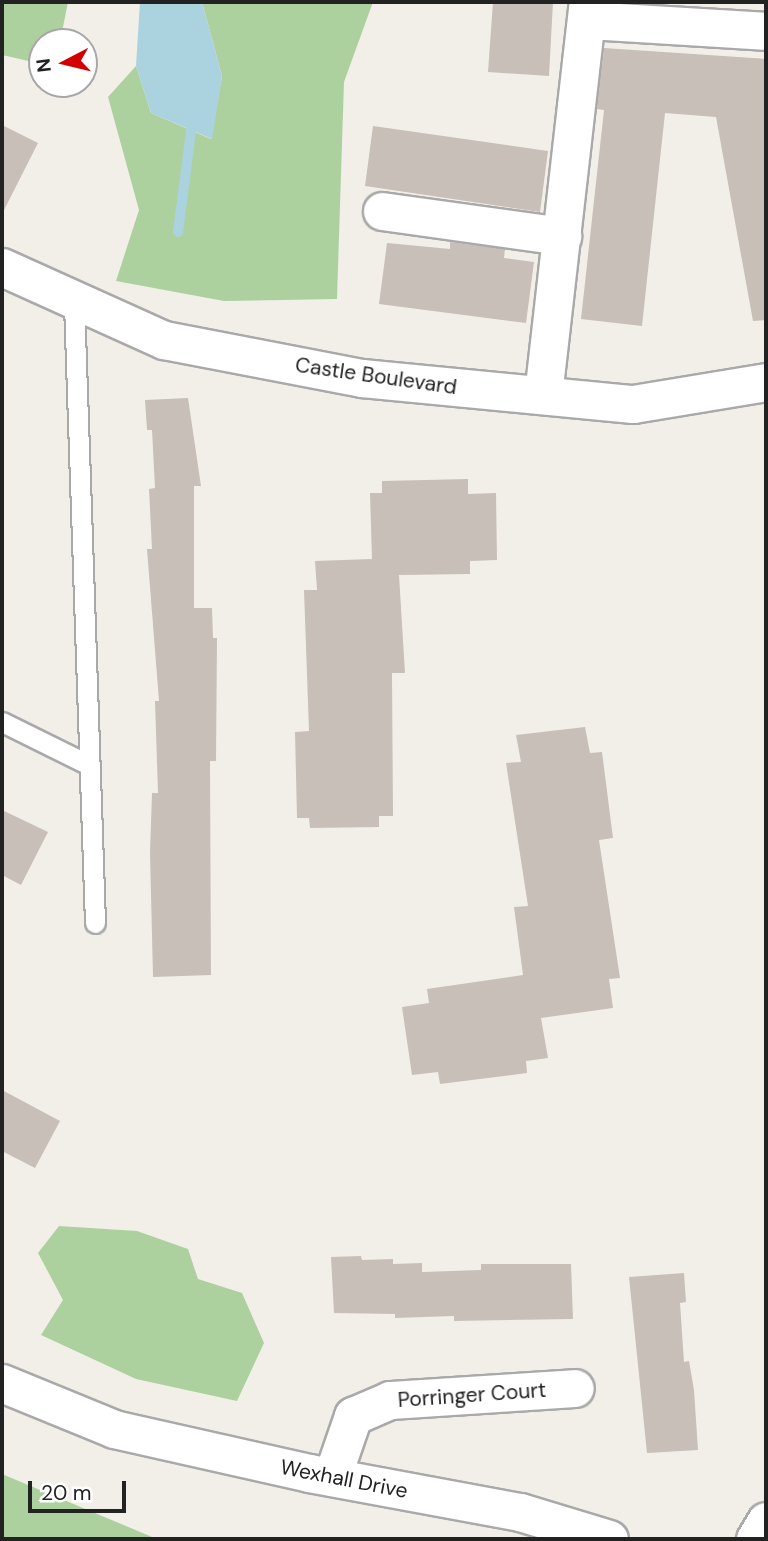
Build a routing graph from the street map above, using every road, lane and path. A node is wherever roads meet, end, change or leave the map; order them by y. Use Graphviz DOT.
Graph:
graph roads {
  1 [pos="588,11"];
  2 [pos="766,31"];
  3 [pos="382,211"];
  4 [pos="562,236"];
  5 [pos="2,267"];
  6 [pos="74,303"];
  7 [pos="766,382"];
  8 [pos="543,395"];
  9 [pos="2,722"];
  10 [pos="87,764"];
  11 [pos="95,923"];
  12 [pos="2,1383"];
  13 [pos="575,1388"];
  14 [pos="332,1477"];
  15 [pos="766,1521"];
  16 [pos="517,1526"];
  17 [pos="609,1539"];
  18 [pos="755,1539"];
  1 -- 2 [label="street"];
  1 -- 4 [label="street"];
  3 -- 4 [label="street"];
  4 -- 8 [label="street"];
  5 -- 6 [label="street, Castle Boulevard"];
  6 -- 8 [label="street, Castle Boulevard"];
  6 -- 10 [label="lane"];
  7 -- 8 [label="street, Castle Boulevard"];
  9 -- 10 [label="lane"];
  10 -- 11 [label="lane"];
  12 -- 14 [label="street, Wexhall Drive"];
  13 -- 14 [label="street, Porringer Court"];
  14 -- 16 [label="street, Wexhall Drive"];
  15 -- 18 [label="street"];
  16 -- 17 [label="street, Wexhall Drive"];
}
